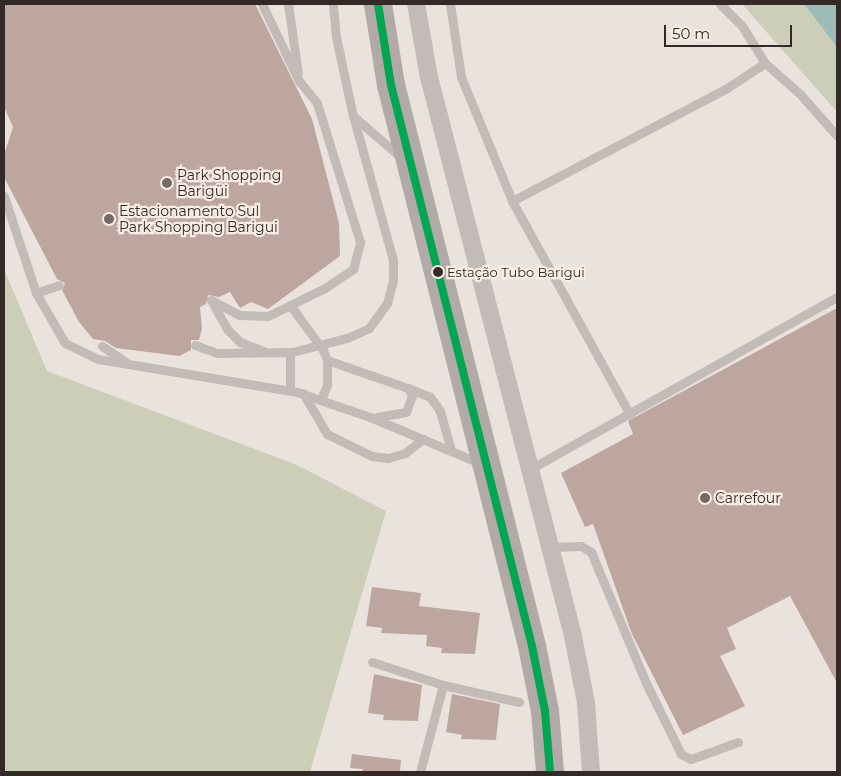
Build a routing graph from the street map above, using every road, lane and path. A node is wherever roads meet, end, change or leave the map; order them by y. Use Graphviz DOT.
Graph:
graph roads {
  1 [pos="262,4"];
  2 [pos="288,4"];
  3 [pos="333,4"];
  4 [pos="378,4"];
  5 [pos="416,4"];
  6 [pos="450,4"];
  7 [pos="720,4"];
  8 [pos="765,63"];
  9 [pos="299,80"];
  10 [pos="353,116"];
  11 [pos="837,136"];
  12 [pos="413,168"];
  13 [pos="4,196"];
  14 [pos="512,201"];
  15 [pos="59,285"];
  16 [pos="36,293"];
  17 [pos="837,297"];
  18 [pos="290,305"];
  19 [pos="195,345"];
  20 [pos="320,345"];
  21 [pos="102,346"];
  22 [pos="290,352"];
  23 [pos="270,354"];
  24 [pos="327,360"];
  25 [pos="130,366"];
  26 [pos="408,388"];
  27 [pos="290,390"];
  28 [pos="303,393"];
  29 [pos="322,400"];
  30 [pos="630,414"];
  31 [pos="370,417"];
  32 [pos="423,439"];
  33 [pos="451,450"];
  34 [pos="488,468"];
  35 [pos="532,468"];
  36 [pos="552,547"];
  37 [pos="372,662"];
  38 [pos="442,685"];
  39 [pos="519,702"];
  40 [pos="738,742"];
  41 [pos="546,768"];
  42 [pos="420,772"];
  43 [pos="591,772"];
  1 -- 9 [label="lane"];
  2 -- 9 [label="lane"];
  3 -- 10 [label="lane"];
  4 -- 12 [label="main road"];
  5 -- 35 [label="street"];
  6 -- 14 [label="lane"];
  7 -- 8 [label="lane"];
  8 -- 11 [label="lane"];
  8 -- 14 [label="lane"];
  9 -- 18 [label="lane"];
  10 -- 12 [label="lane"];
  10 -- 20 [label="lane"];
  12 -- 34 [label="main road"];
  13 -- 16 [label="lane"];
  14 -- 30 [label="lane"];
  15 -- 16 [label="lane"];
  16 -- 25 [label="lane"];
  17 -- 30 [label="lane"];
  18 -- 20 [label="lane"];
  18 -- 23 [label="lane"];
  19 -- 23 [label="lane"];
  20 -- 22 [label="lane"];
  20 -- 24 [label="lane"];
  21 -- 25 [label="lane"];
  22 -- 23 [label="lane"];
  22 -- 27 [label="lane"];
  24 -- 26 [label="lane"];
  24 -- 29 [label="lane"];
  25 -- 27 [label="lane"];
  26 -- 31 [label="lane"];
  26 -- 33 [label="lane"];
  27 -- 28 [label="lane"];
  28 -- 29 [label="lane"];
  28 -- 32 [label="lane"];
  29 -- 31 [label="lane"];
  30 -- 35 [label="lane"];
  31 -- 32 [label="lane"];
  32 -- 33 [label="lane"];
  33 -- 34 [label="lane"];
  34 -- 41 [label="main road"];
  35 -- 36 [label="street"];
  36 -- 40 [label="lane"];
  36 -- 43 [label="street"];
  37 -- 38 [label="lane"];
  38 -- 39 [label="lane"];
  38 -- 42 [label="lane"];
}
